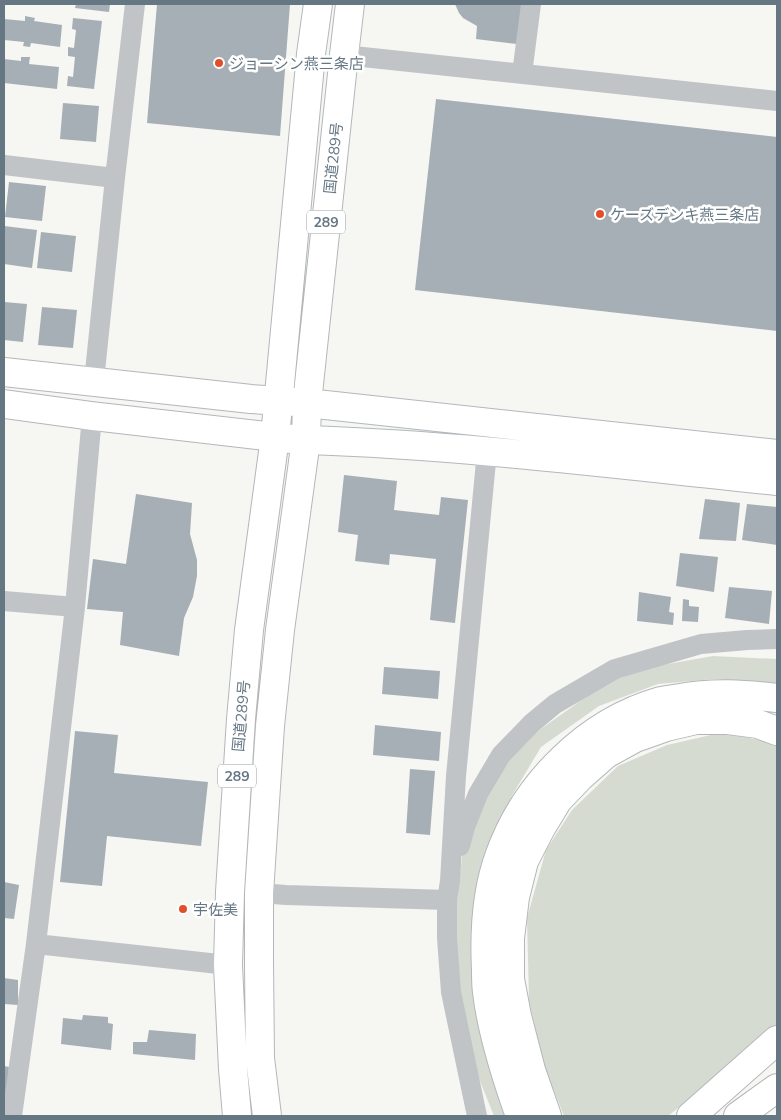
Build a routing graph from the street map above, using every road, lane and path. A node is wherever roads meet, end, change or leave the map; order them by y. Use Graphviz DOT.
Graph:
graph roads {
  1 [pos="135,4"];
  2 [pos="318,4"];
  3 [pos="350,4"];
  4 [pos="531,4"];
  5 [pos="344,55"];
  6 [pos="522,74"];
  7 [pos="777,101"];
  8 [pos="4,166"];
  9 [pos="115,178"];
  10 [pos="4,372"];
  11 [pos="94,381"];
  12 [pos="278,401"];
  13 [pos="307,402"];
  14 [pos="4,404"];
  15 [pos="92,416"];
  16 [pos="275,437"];
  17 [pos="306,440"];
  18 [pos="487,451"];
  19 [pos="777,454"];
  20 [pos="777,481"];
  21 [pos="4,601"];
  22 [pos="75,607"];
  23 [pos="777,639"];
  24 [pos="777,698"];
  25 [pos="777,731"];
  26 [pos="449,891"];
  27 [pos="259,893"];
  28 [pos="36,944"];
  29 [pos="228,965"];
  30 [pos="777,1040"];
  31 [pos="777,1088"];
  32 [pos="12,1116"];
  33 [pos="237,1116"];
  34 [pos="267,1116"];
  35 [pos="477,1116"];
  36 [pos="520,1116"];
  37 [pos="547,1116"];
  38 [pos="691,1116"];
  39 [pos="738,1116"];
  1 -- 9 [label="street"];
  2 -- 12 [label="main road, 国道289号 / 289"];
  3 -- 5 [label="main road, 国道289号 / 289"];
  4 -- 6 [label="street"];
  5 -- 6 [label="street"];
  5 -- 13 [label="main road, 国道289号 / 289"];
  6 -- 7 [label="street"];
  8 -- 9 [label="street"];
  9 -- 11 [label="street"];
  10 -- 11 [label="main road"];
  11 -- 12 [label="main road"];
  12 -- 13 [label="main road"];
  12 -- 16 [label="main road, 国道289号 / 289"];
  13 -- 17 [label="main road, 国道289号 / 289"];
  13 -- 19 [label="main road"];
  14 -- 15 [label="main road"];
  15 -- 16 [label="main road"];
  15 -- 22 [label="street"];
  16 -- 17 [label="main road"];
  16 -- 29 [label="main road, 国道289号 / 289"];
  17 -- 18 [label="main road"];
  17 -- 27 [label="main road, 国道289号 / 289"];
  18 -- 20 [label="main road"];
  18 -- 26 [label="street"];
  21 -- 22 [label="street"];
  22 -- 28 [label="street"];
  23 -- 26 [label="street"];
  24 -- 36 [label="main road"];
  25 -- 37 [label="main road"];
  26 -- 27 [label="street"];
  26 -- 35 [label="street"];
  27 -- 34 [label="main road, 国道289号 / 289"];
  28 -- 29 [label="street"];
  28 -- 32 [label="street"];
  29 -- 33 [label="main road, 国道289号 / 289"];
  30 -- 38 [label="main road"];
  31 -- 39 [label="main road"];
}
